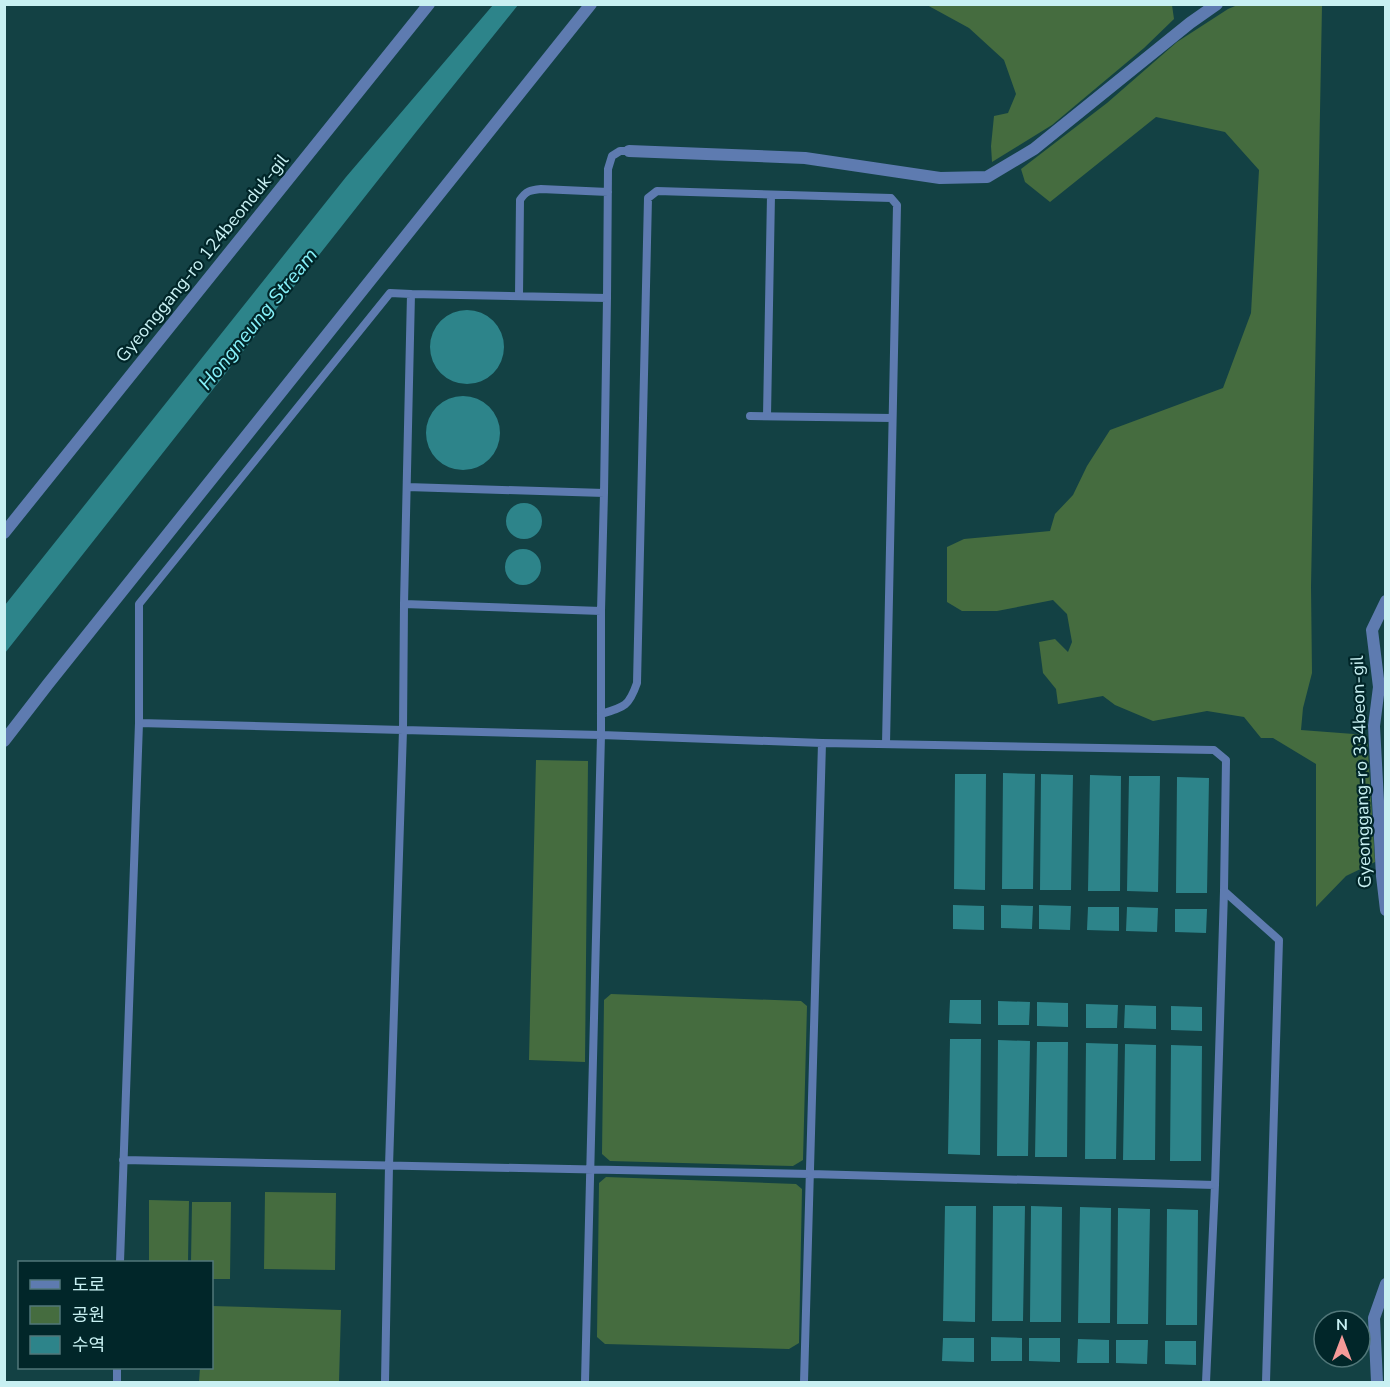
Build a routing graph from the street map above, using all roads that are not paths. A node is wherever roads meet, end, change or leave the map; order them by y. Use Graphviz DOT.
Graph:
graph roads {
  1 [pos="429,4"];
  2 [pos="591,4"];
  3 [pos="1217,4"];
  4 [pos="629,151"];
  5 [pos="608,192"];
  6 [pos="771,195"];
  7 [pos="411,294"];
  8 [pos="519,296"];
  9 [pos="607,298"];
  10 [pos="750,416"];
  11 [pos="767,416"];
  12 [pos="892,418"];
  13 [pos="407,487"];
  14 [pos="604,493"];
  15 [pos="4,533"];
  16 [pos="1386,601"];
  17 [pos="404,604"];
  18 [pos="601,610"];
  19 [pos="601,714"];
  20 [pos="139,723"];
  21 [pos="403,730"];
  22 [pos="601,735"];
  23 [pos="4,741"];
  24 [pos="822,743"];
  25 [pos="886,744"];
  26 [pos="1224,891"];
  27 [pos="1386,910"];
  28 [pos="123,1160"];
  29 [pos="389,1166"];
  30 [pos="591,1170"];
  31 [pos="810,1174"];
  32 [pos="1215,1185"];
  33 [pos="120,1261"];
  34 [pos="1386,1284"];
  35 [pos="385,1383"];
  36 [pos="585,1383"];
  37 [pos="804,1383"];
  38 [pos="1206,1383"];
  39 [pos="1266,1383"];
  40 [pos="1377,1383"];
  1 -- 15 [label="street, Gyeonggang-ro 124beonduk-gil"];
  2 -- 23 [label="street"];
  3 -- 4 [label="street"];
  4 -- 5 [label="lane"];
  5 -- 8 [label="lane"];
  5 -- 9 [label="lane"];
  6 -- 11 [label="lane"];
  6 -- 12 [label="lane"];
  6 -- 19 [label="lane"];
  7 -- 8 [label="lane"];
  7 -- 13 [label="lane"];
  7 -- 20 [label="lane"];
  8 -- 9 [label="lane"];
  9 -- 14 [label="lane"];
  10 -- 11 [label="lane"];
  11 -- 12 [label="lane"];
  12 -- 25 [label="lane"];
  13 -- 14 [label="lane"];
  13 -- 17 [label="lane"];
  14 -- 18 [label="lane"];
  16 -- 27 [label="street, Gyeonggang-ro 334beon-gil"];
  17 -- 18 [label="lane"];
  17 -- 21 [label="lane"];
  18 -- 19 [label="lane"];
  19 -- 22 [label="lane"];
  20 -- 21 [label="lane"];
  20 -- 28 [label="lane"];
  21 -- 22 [label="lane"];
  21 -- 29 [label="lane"];
  22 -- 24 [label="lane"];
  22 -- 30 [label="lane"];
  24 -- 25 [label="lane"];
  24 -- 31 [label="lane"];
  25 -- 26 [label="lane"];
  26 -- 32 [label="lane"];
  26 -- 39 [label="lane"];
  28 -- 29 [label="lane"];
  28 -- 33 [label="lane"];
  29 -- 30 [label="lane"];
  29 -- 35 [label="lane"];
  30 -- 31 [label="lane"];
  30 -- 36 [label="lane"];
  31 -- 32 [label="lane"];
  31 -- 37 [label="lane"];
  32 -- 38 [label="lane"];
  34 -- 40 [label="street"];
}
